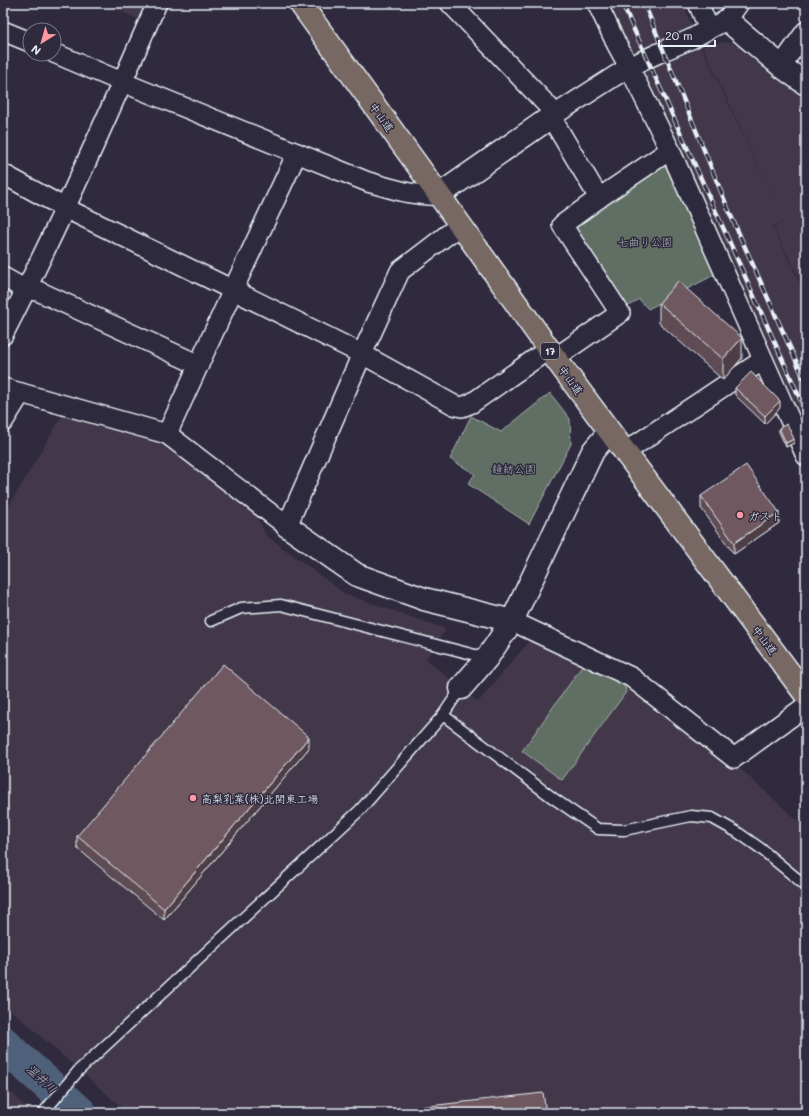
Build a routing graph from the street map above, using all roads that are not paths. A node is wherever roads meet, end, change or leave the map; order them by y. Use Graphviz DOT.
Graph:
graph roads {
  1 [pos="157,3"];
  2 [pos="300,3"];
  3 [pos="450,3"];
  4 [pos="597,3"];
  5 [pos="698,3"];
  6 [pos="725,17"];
  7 [pos="806,30"];
  8 [pos="3,31"];
  9 [pos="22,39"];
  10 [pos="62,56"];
  11 [pos="780,66"];
  12 [pos="629,67"];
  13 [pos="122,82"];
  14 [pos="806,84"];
  15 [pos="551,117"];
  16 [pos="670,150"];
  17 [pos="298,153"];
  18 [pos="3,174"];
  19 [pos="439,195"];
  20 [pos="599,198"];
  21 [pos="65,208"];
  22 [pos="460,225"];
  23 [pos="3,277"];
  24 [pos="26,290"];
  25 [pos="233,290"];
  26 [pos="3,334"];
  27 [pos="552,353"];
  28 [pos="362,354"];
  29 [pos="763,360"];
  30 [pos="198,365"];
  31 [pos="3,388"];
  32 [pos="21,393"];
  33 [pos="3,422"];
  34 [pos="610,432"];
  35 [pos="167,434"];
  36 [pos="625,452"];
  37 [pos="806,456"];
  38 [pos="287,526"];
  39 [pos="211,621"];
  40 [pos="512,621"];
  41 [pos="488,658"];
  42 [pos="461,688"];
  43 [pos="806,695"];
  44 [pos="806,706"];
  45 [pos="443,715"];
  46 [pos="806,886"];
  47 [pos="43,1113"];
  1 -- 13 [label="street"];
  2 -- 19 [label="highway, 中山道 / 17"];
  3 -- 15 [label="street"];
  4 -- 12 [label="street"];
  5 -- 6 [label="street"];
  6 -- 11 [label="street"];
  6 -- 12 [label="street"];
  7 -- 11 [label="street"];
  8 -- 9 [label="street"];
  10 -- 13 [label="street"];
  11 -- 14 [label="street"];
  12 -- 15 [label="street"];
  12 -- 16 [label="street"];
  13 -- 17 [label="street"];
  13 -- 21 [label="street"];
  15 -- 19 [label="street"];
  15 -- 20 [label="street"];
  16 -- 20 [label="street"];
  16 -- 29 [label="street"];
  17 -- 19 [label="street"];
  17 -- 25 [label="street"];
  18 -- 21 [label="street"];
  19 -- 22 [label="highway, 中山道 / 17"];
  20 -- 27 [label="street"];
  21 -- 24 [label="street"];
  21 -- 25 [label="street"];
  22 -- 27 [label="highway, 中山道 / 17"];
  22 -- 28 [label="street"];
  23 -- 24 [label="street"];
  24 -- 26 [label="street"];
  24 -- 30 [label="street"];
  25 -- 28 [label="street"];
  25 -- 30 [label="street"];
  27 -- 28 [label="street"];
  27 -- 34 [label="highway, 中山道 / 17"];
  28 -- 38 [label="street"];
  29 -- 36 [label="street"];
  29 -- 37 [label="street"];
  30 -- 35 [label="street"];
  31 -- 32 [label="street"];
  32 -- 33 [label="street"];
  32 -- 35 [label="street"];
  34 -- 36 [label="highway, 中山道 / 17"];
  34 -- 40 [label="street"];
  35 -- 38 [label="street"];
  36 -- 43 [label="highway, 中山道 / 17"];
  38 -- 40 [label="street"];
  39 -- 41 [label="lane"];
  40 -- 41 [label="street"];
  40 -- 44 [label="street"];
  41 -- 42 [label="street"];
  42 -- 45 [label="lane"];
  45 -- 46 [label="lane"];
  45 -- 47 [label="lane"];
}
